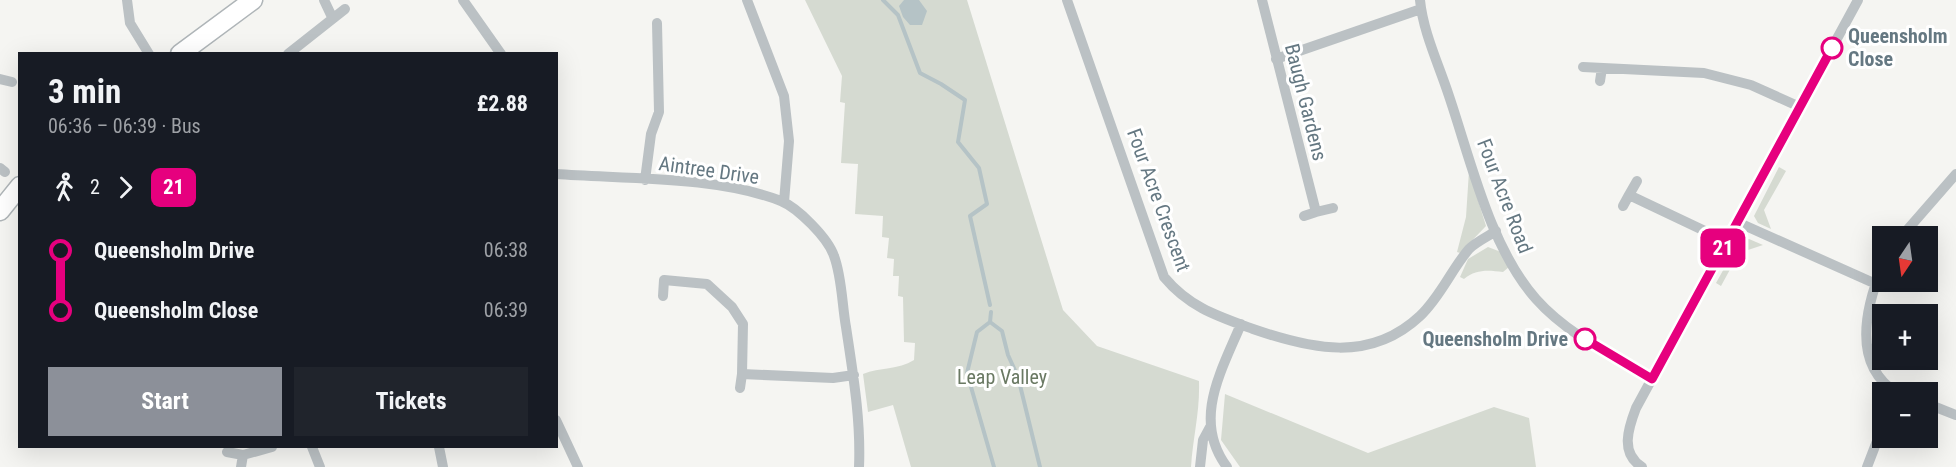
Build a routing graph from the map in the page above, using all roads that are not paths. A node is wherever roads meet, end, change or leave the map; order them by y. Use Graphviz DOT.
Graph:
graph roads {
  1 [pos="127,0"];
  2 [pos="253,0"];
  3 [pos="324,0"];
  4 [pos="463,0"];
  5 [pos="747,0"];
  6 [pos="1067,0"];
  7 [pos="1262,0"];
  8 [pos="1858,0"];
  9 [pos="1420,4"];
  10 [pos="345,9"];
  11 [pos="333,17"];
  12 [pos="657,23"];
  13 [pos="148,52"];
  14 [pos="183,52"];
  15 [pos="290,52"];
  16 [pos="500,52"];
  17 [pos="1276,59"];
  18 [pos="1583,67"];
  19 [pos="1602,68"];
  20 [pos="0,79"];
  21 [pos="1600,81"];
  22 [pos="12,82"];
  23 [pos="1800,107"];
  24 [pos="558,174"];
  25 [pos="1956,174"];
  26 [pos="645,180"];
  27 [pos="1637,181"];
  28 [pos="18,188"];
  29 [pos="1629,195"];
  30 [pos="784,202"];
  31 [pos="1623,206"];
  32 [pos="1333,208"];
  33 [pos="0,211"];
  34 [pos="1316,212"];
  35 [pos="1304,216"];
  36 [pos="1737,222"];
  37 [pos="1911,226"];
  38 [pos="1496,231"];
  39 [pos="1726,242"];
  40 [pos="1872,282"];
  41 [pos="1874,292"];
  42 [pos="663,296"];
  43 [pos="1241,324"];
  44 [pos="742,374"];
  45 [pos="854,375"];
  46 [pos="1652,379"];
  47 [pos="1883,382"];
  48 [pos="740,388"];
  49 [pos="1938,408"];
  50 [pos="1956,415"];
  51 [pos="558,424"];
  52 [pos="1210,427"];
  53 [pos="268,448"];
  54 [pos="312,448"];
  55 [pos="439,448"];
  56 [pos="1874,448"];
  57 [pos="227,452"];
  58 [pos="243,455"];
  59 [pos="241,467"];
  60 [pos="320,467"];
  61 [pos="443,467"];
  62 [pos="578,467"];
  63 [pos="859,467"];
  64 [pos="1200,467"];
  65 [pos="1227,467"];
  66 [pos="1642,467"];
  67 [pos="1867,467"];
  1 -- 13 [label="street"];
  2 -- 14 [label="main road"];
  3 -- 11 [label="street"];
  4 -- 16 [label="street"];
  5 -- 30 [label="street"];
  6 -- 43 [label="street, Four Acre Crescent"];
  7 -- 17 [label="street, Baugh Gardens"];
  8 -- 23 [label="street"];
  9 -- 17 [label="street"];
  9 -- 38 [label="street, Four Acre Road"];
  10 -- 11 [label="street"];
  11 -- 15 [label="street"];
  12 -- 26 [label="street"];
  17 -- 34 [label="street, Baugh Gardens"];
  18 -- 19 [label="street"];
  19 -- 21 [label="street"];
  19 -- 23 [label="street"];
  20 -- 22 [label="street"];
  23 -- 36 [label="street"];
  24 -- 26 [label="street, Aintree Drive"];
  25 -- 37 [label="street"];
  26 -- 30 [label="street, Aintree Drive"];
  27 -- 29 [label="street"];
  28 -- 33 [label="main road"];
  29 -- 31 [label="street"];
  29 -- 39 [label="street"];
  30 -- 45 [label="street, Aintree Drive"];
  32 -- 34 [label="street"];
  34 -- 35 [label="street"];
  36 -- 39 [label="street"];
  36 -- 40 [label="street"];
  38 -- 43 [label="street, Four Acre Crescent"];
  38 -- 46 [label="street, Four Acre Road"];
  39 -- 46 [label="street"];
  41 -- 47 [label="street"];
  42 -- 44 [label="street"];
  43 -- 52 [label="street"];
  44 -- 45 [label="street"];
  44 -- 48 [label="street"];
  45 -- 63 [label="street, Aintree Drive"];
  46 -- 66 [label="street"];
  49 -- 50 [label="street"];
  51 -- 62 [label="street"];
  52 -- 64 [label="street"];
  52 -- 65 [label="street"];
  53 -- 58 [label="street"];
  54 -- 60 [label="street"];
  55 -- 61 [label="street"];
  56 -- 67 [label="street"];
  57 -- 58 [label="street"];
  58 -- 59 [label="street"];
}
